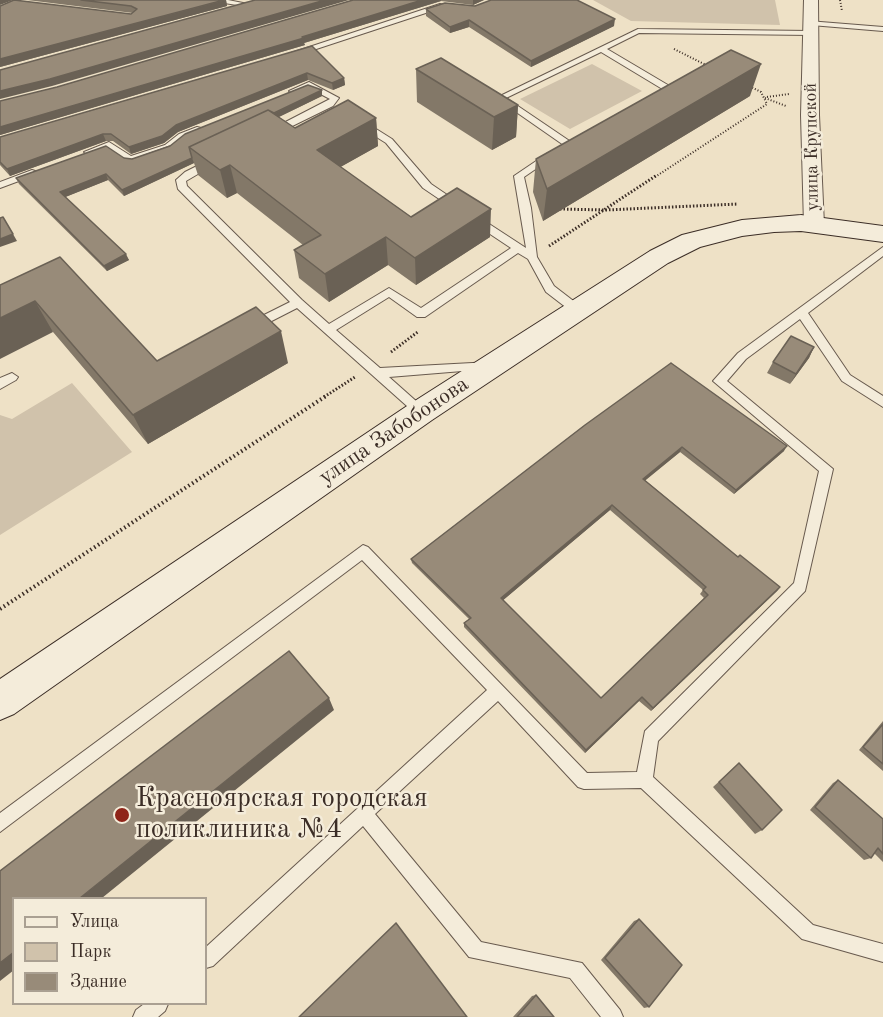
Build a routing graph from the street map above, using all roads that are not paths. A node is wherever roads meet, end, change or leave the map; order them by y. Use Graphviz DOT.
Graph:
graph roads {
  1 [pos="210,0"];
  2 [pos="811,0"];
  3 [pos="259,3"];
  4 [pos="249,5"];
  5 [pos="455,6"];
  6 [pos="227,11"];
  7 [pos="811,28"];
  8 [pos="883,28"];
  9 [pos="601,49"];
  10 [pos="287,56"];
  11 [pos="288,93"];
  12 [pos="666,98"];
  13 [pos="350,117"];
  14 [pos="213,123"];
  15 [pos="259,139"];
  16 [pos="587,141"];
  17 [pos="568,144"];
  18 [pos="77,157"];
  19 [pos="218,159"];
  20 [pos="44,169"];
  21 [pos="0,185"];
  22 [pos="814,225"];
  23 [pos="883,234"];
  24 [pos="518,248"];
  25 [pos="883,251"];
  26 [pos="532,257"];
  27 [pos="298,303"];
  28 [pos="576,309"];
  29 [pos="802,313"];
  30 [pos="328,330"];
  31 [pos="237,334"];
  32 [pos="492,365"];
  33 [pos="374,370"];
  34 [pos="12,377"];
  35 [pos="0,384"];
  36 [pos="883,402"];
  37 [pos="421,412"];
  38 [pos="498,690"];
  39 [pos="3,692"];
  40 [pos="644,780"];
  41 [pos="364,814"];
  42 [pos="0,822"];
  43 [pos="883,953"];
  44 [pos="207,958"];
  45 [pos="157,1005"];
  46 [pos="143,1017"];
  47 [pos="614,1017"];
  1 -- 4 [label="lane"];
  2 -- 7 [label="street, улица Крупской"];
  3 -- 4 [label="lane"];
  4 -- 6 [label="lane"];
  5 -- 10 [label="lane"];
  7 -- 8 [label="lane"];
  7 -- 9 [label="lane"];
  7 -- 22 [label="street, улица Крупской"];
  9 -- 12 [label="lane"];
  9 -- 17 [label="lane"];
  11 -- 15 [label="lane"];
  13 -- 24 [label="lane"];
  14 -- 18 [label="lane"];
  16 -- 17 [label="lane"];
  17 -- 26 [label="lane"];
  19 -- 27 [label="lane"];
  20 -- 21 [label="lane"];
  22 -- 23 [label="street, улица Крупской"];
  22 -- 28 [label="street, улица Забобонова"];
  24 -- 26 [label="lane"];
  24 -- 30 [label="lane"];
  25 -- 29 [label="lane"];
  26 -- 28 [label="lane"];
  27 -- 30 [label="lane"];
  27 -- 31 [label="lane"];
  28 -- 32 [label="street, улица Забобонова"];
  29 -- 36 [label="lane"];
  29 -- 40 [label="lane"];
  30 -- 33 [label="lane"];
  32 -- 33 [label="lane"];
  32 -- 37 [label="street, улица Забобонова"];
  33 -- 37 [label="lane"];
  34 -- 35 [label="lane"];
  37 -- 39 [label="street, улица Забобонова"];
  38 -- 40 [label="lane"];
  38 -- 41 [label="lane"];
  38 -- 42 [label="lane"];
  40 -- 43 [label="lane"];
  41 -- 44 [label="lane"];
  41 -- 47 [label="lane"];
  45 -- 46 [label="lane"];
}
